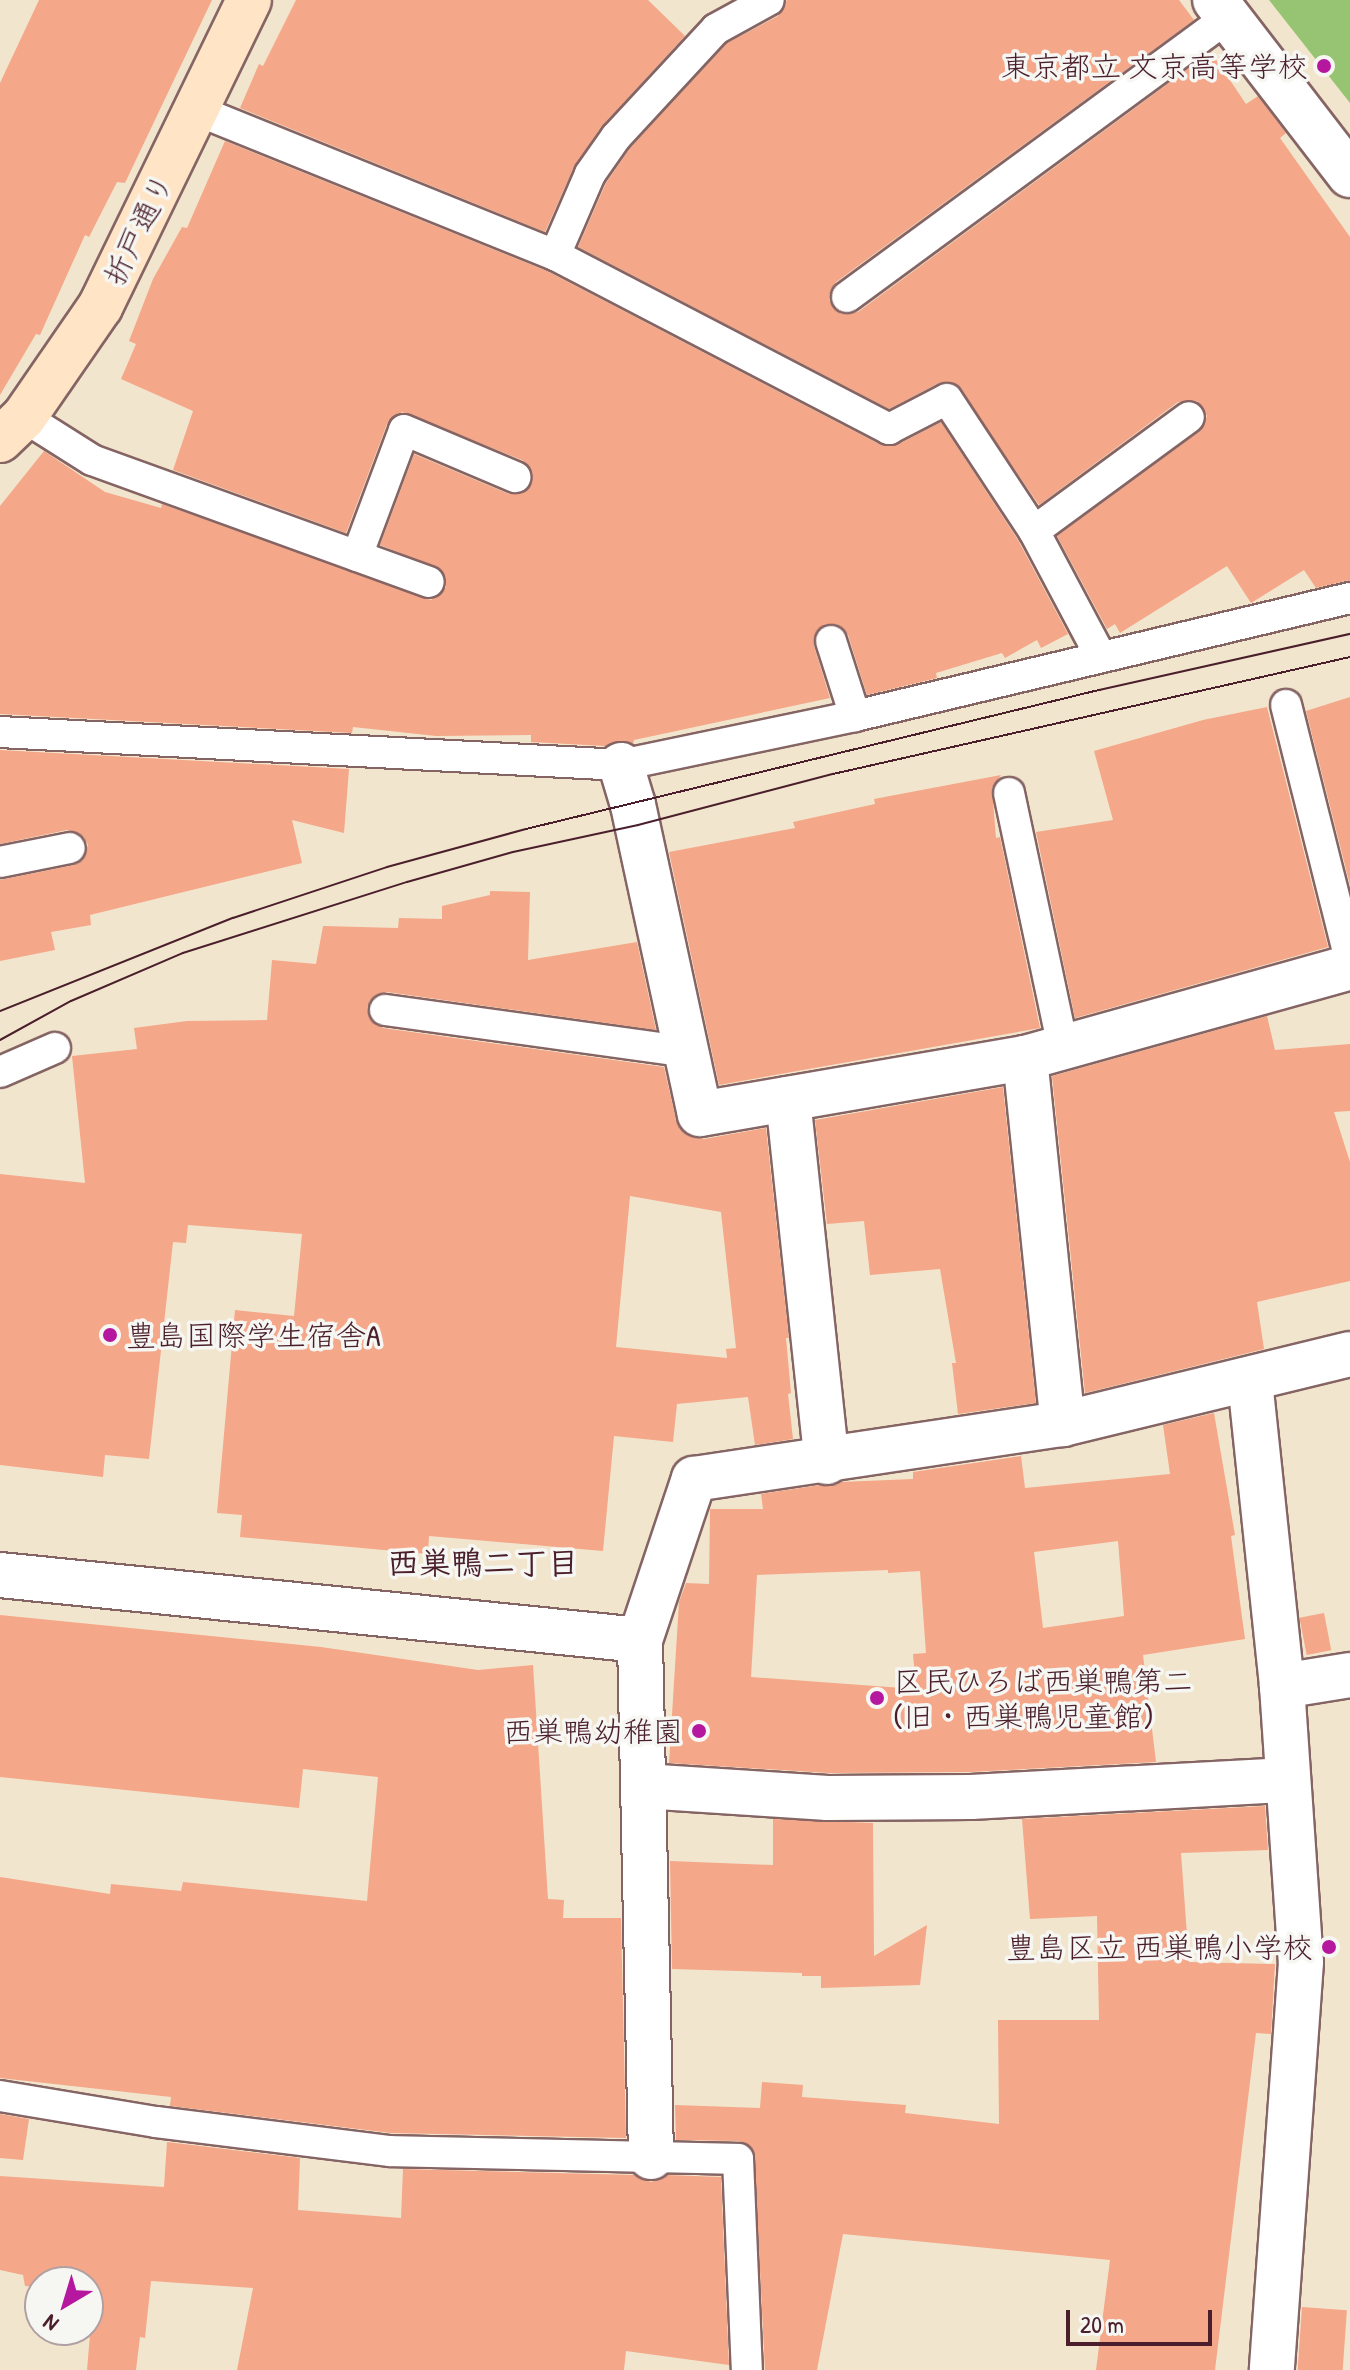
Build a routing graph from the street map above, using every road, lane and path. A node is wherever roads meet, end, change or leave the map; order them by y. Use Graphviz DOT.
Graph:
graph roads {
  1 [pos="249,0"];
  2 [pos="769,0"];
  3 [pos="1222,8"];
  4 [pos="196,110"];
  5 [pos="1350,175"];
  6 [pos="555,255"];
  7 [pos="847,297"];
  8 [pos="1189,417"];
  9 [pos="12,428"];
  10 [pos="515,477"];
  11 [pos="1034,531"];
  12 [pos="357,556"];
  13 [pos="429,582"];
  14 [pos="1350,598"];
  15 [pos="831,641"];
  16 [pos="1101,657"];
  17 [pos="1286,705"];
  18 [pos="855,716"];
  19 [pos="0,732"];
  20 [pos="621,765"];
  21 [pos="1009,793"];
  22 [pos="70,848"];
  23 [pos="0,862"];
  24 [pos="1350,959"];
  25 [pos="1350,967"];
  26 [pos="385,1010"];
  27 [pos="55,1048"];
  28 [pos="687,1052"];
  29 [pos="1044,1053"];
  30 [pos="0,1072"];
  31 [pos="788,1099"];
  32 [pos="1350,1354"];
  33 [pos="1250,1381"];
  34 [pos="1063,1424"];
  35 [pos="827,1462"];
  36 [pos="0,1575"];
  37 [pos="640,1640"];
  38 [pos="1350,1675"];
  39 [pos="1282,1686"];
  40 [pos="1288,1780"];
  41 [pos="643,1786"];
  42 [pos="0,2096"];
  43 [pos="651,2157"];
  44 [pos="747,2370"];
  45 [pos="1272,2370"];
  1 -- 4 [label="street, 折戸通り"];
  2 -- 6 [label="lane"];
  3 -- 5 [label="street"];
  3 -- 7 [label="lane"];
  4 -- 6 [label="lane"];
  4 -- 9 [label="street, 折戸通り"];
  6 -- 11 [label="lane"];
  8 -- 11 [label="lane"];
  9 -- 12 [label="lane"];
  10 -- 12 [label="lane"];
  11 -- 16 [label="lane"];
  12 -- 13 [label="lane"];
  14 -- 16 [label="lane"];
  15 -- 18 [label="lane"];
  16 -- 18 [label="lane"];
  17 -- 24 [label="lane"];
  18 -- 20 [label="lane"];
  19 -- 20 [label="lane"];
  20 -- 28 [label="street"];
  21 -- 29 [label="lane"];
  22 -- 23 [label="lane"];
  25 -- 29 [label="street"];
  26 -- 28 [label="lane"];
  27 -- 30 [label="lane"];
  28 -- 31 [label="street"];
  29 -- 31 [label="street"];
  29 -- 34 [label="street"];
  31 -- 35 [label="street"];
  32 -- 33 [label="street"];
  33 -- 34 [label="street"];
  33 -- 39 [label="street"];
  34 -- 35 [label="street"];
  35 -- 37 [label="street"];
  36 -- 37 [label="street"];
  37 -- 41 [label="street"];
  38 -- 39 [label="street"];
  39 -- 40 [label="street"];
  40 -- 41 [label="street"];
  40 -- 45 [label="street"];
  41 -- 43 [label="street"];
  42 -- 43 [label="lane"];
  43 -- 44 [label="lane"];
}
